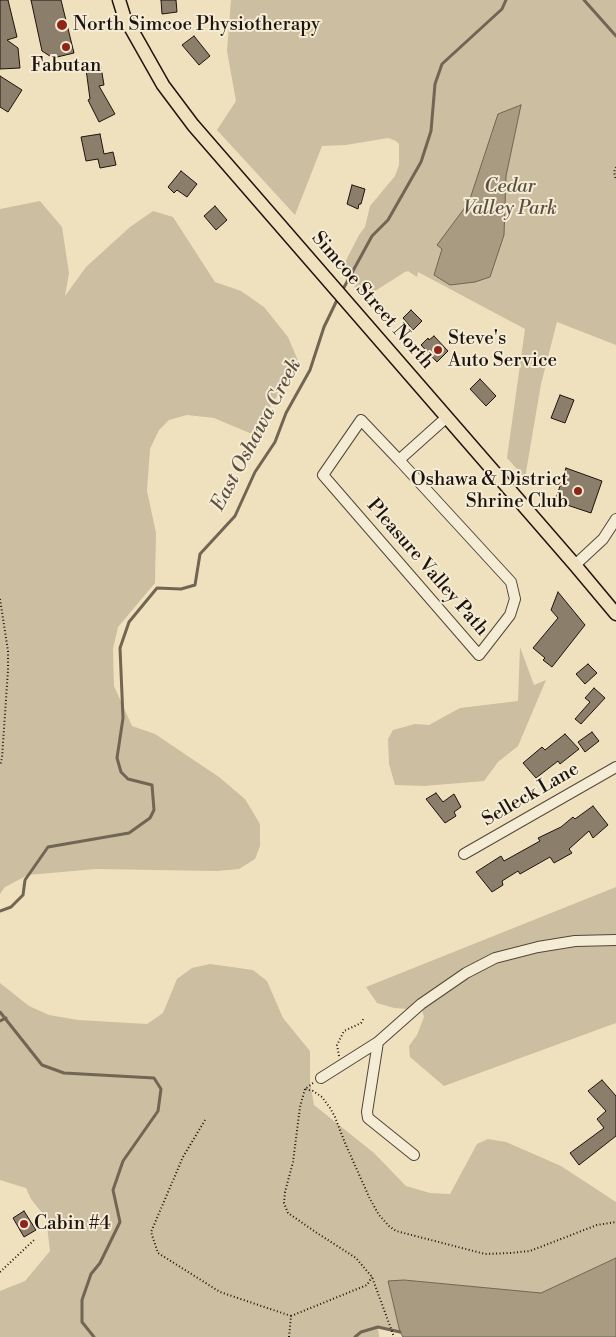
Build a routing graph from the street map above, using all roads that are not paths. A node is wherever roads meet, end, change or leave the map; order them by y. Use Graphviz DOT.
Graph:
graph roads {
  1 [pos="119,0"];
  2 [pos="447,417"];
  3 [pos="399,460"];
  4 [pos="616,519"];
  5 [pos="575,564"];
  6 [pos="616,614"];
  7 [pos="616,767"];
  8 [pos="464,854"];
  9 [pos="616,940"];
  10 [pos="378,1042"];
  11 [pos="321,1078"];
  12 [pos="414,1155"];
  1 -- 2 [label="main road, Simcoe Street North"];
  2 -- 3 [label="street"];
  2 -- 5 [label="main road, Simcoe Street North"];
  3 -- 3 [label="street, Pleasure Valley Path"];
  4 -- 5 [label="street"];
  5 -- 6 [label="main road, Simcoe Street North"];
  7 -- 8 [label="street, Selleck Lane"];
  9 -- 10 [label="street"];
  10 -- 11 [label="street"];
  10 -- 12 [label="street"];
}
